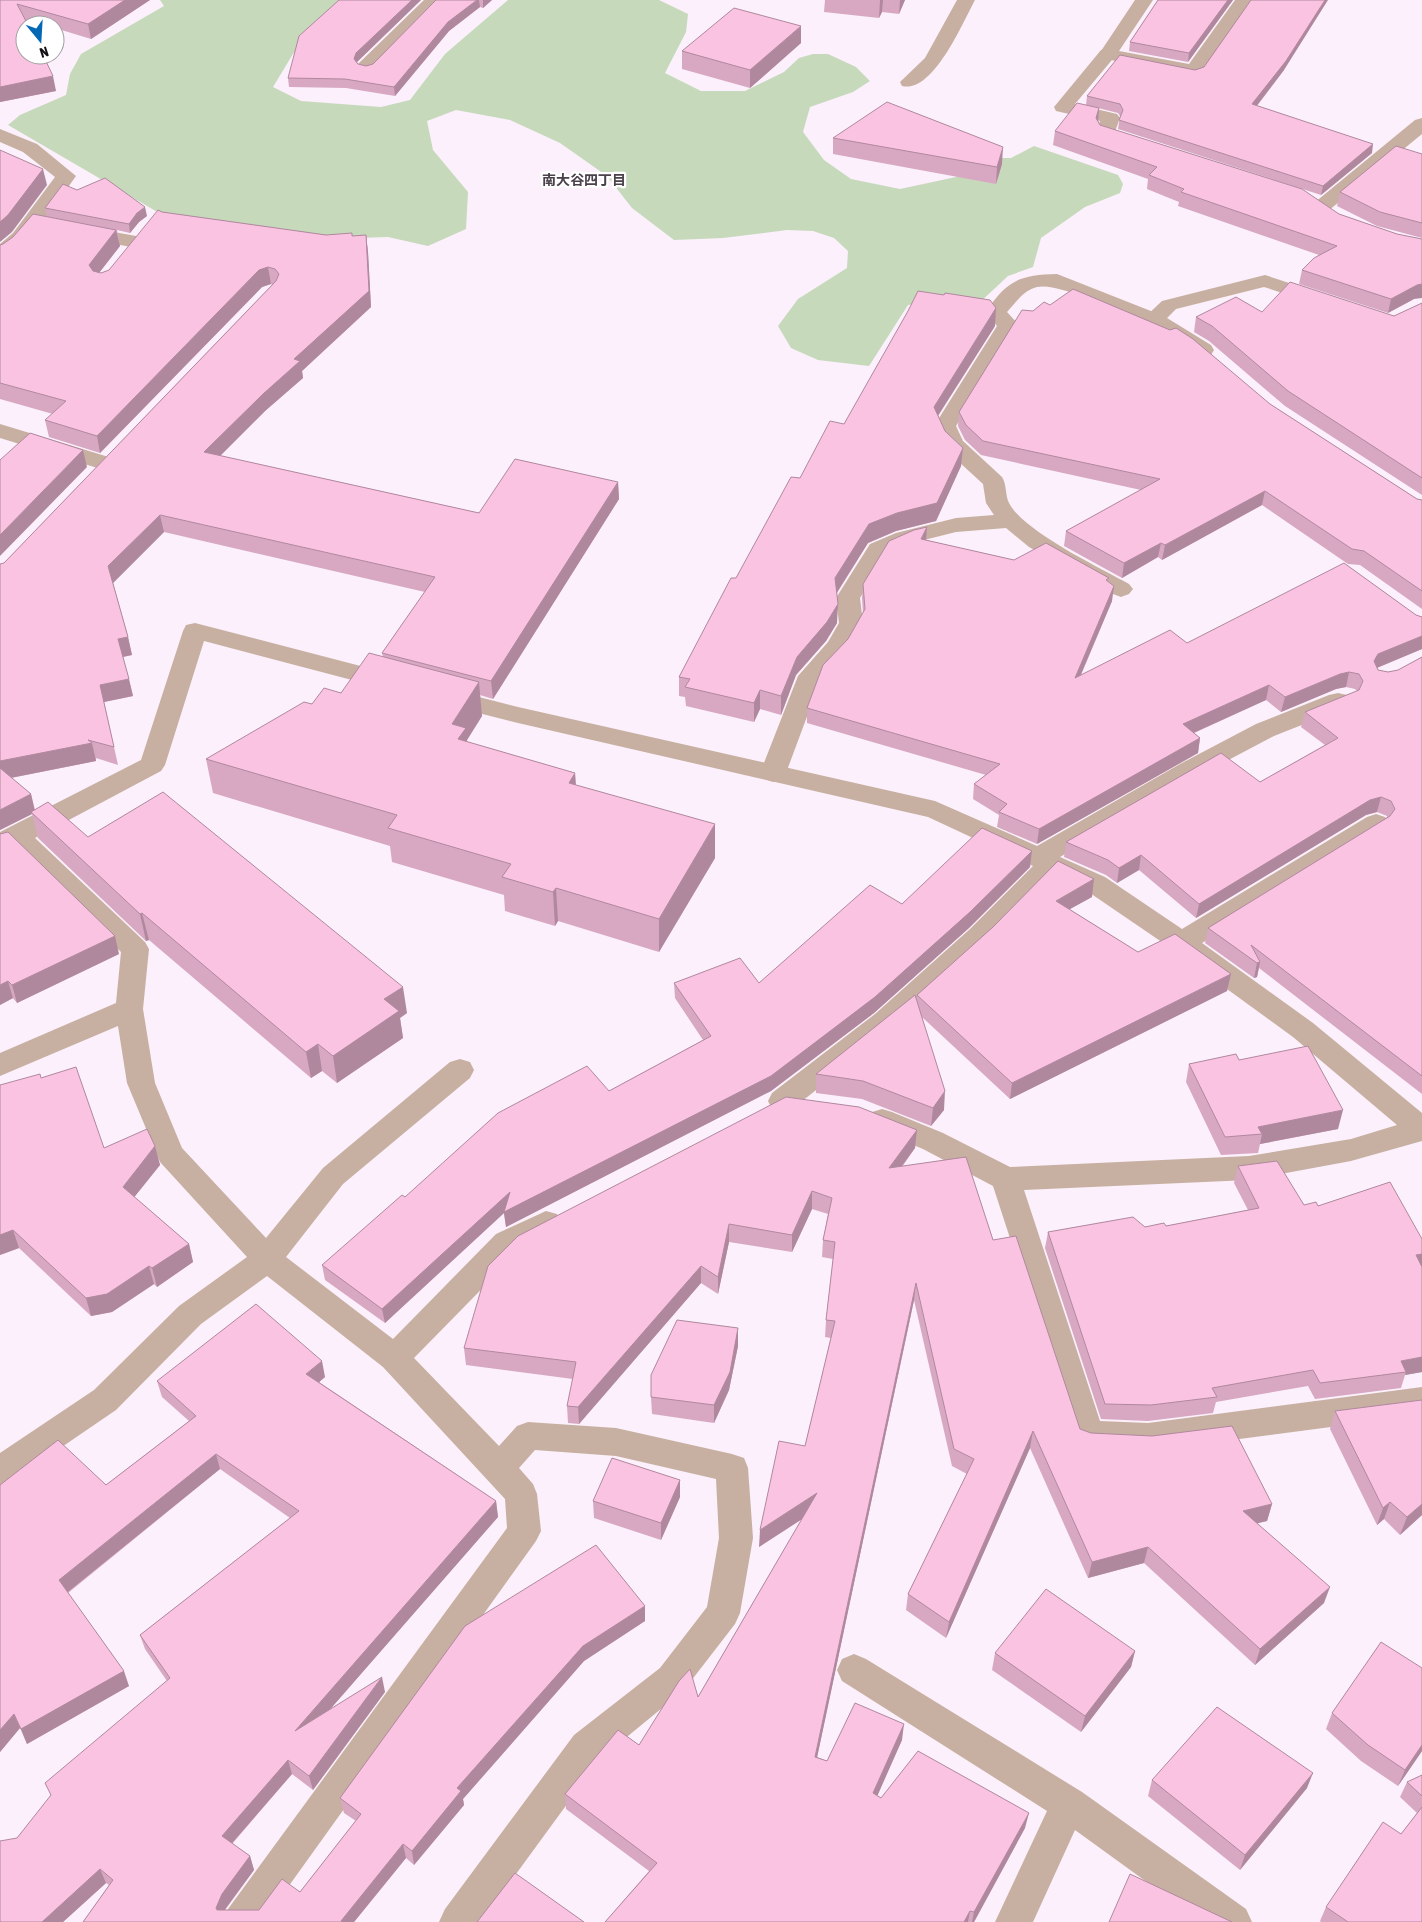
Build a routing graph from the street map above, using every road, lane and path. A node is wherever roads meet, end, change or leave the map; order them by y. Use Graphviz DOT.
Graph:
graph roads {
  1 [pos="434,0"];
  2 [pos="966,0"];
  3 [pos="1144,0"];
  4 [pos="1244,0"];
  5 [pos="1108,54"];
  6 [pos="366,67"];
  7 [pos="909,82"];
  8 [pos="1422,124"];
  9 [pos="0,135"];
  10 [pos="1116,136"];
  11 [pos="1321,207"];
  12 [pos="48,225"];
  13 [pos="136,242"];
  14 [pos="0,255"];
  15 [pos="1337,305"];
  16 [pos="1154,319"];
  17 [pos="1220,365"];
  18 [pos="0,432"];
  19 [pos="104,463"];
  20 [pos="1011,521"];
  21 [pos="1121,590"];
  22 [pos="1346,697"];
  23 [pos="773,773"];
  24 [pos="1376,823"];
  25 [pos="8,839"];
  26 [pos="1044,861"];
  27 [pos="1182,942"];
  28 [pos="129,1009"];
  29 [pos="0,1065"];
  30 [pos="460,1070"];
  31 [pos="782,1101"];
  32 [pos="817,1106"];
  33 [pos="852,1110"];
  34 [pos="756,1115"];
  35 [pos="1422,1129"];
  36 [pos="1006,1179"];
  37 [pos="569,1211"];
  38 [pos="268,1259"];
  39 [pos="394,1358"];
  40 [pos="1422,1401"];
  41 [pos="499,1468"];
  42 [pos="0,1471"];
  43 [pos="854,1670"];
  44 [pos="1068,1804"];
  45 [pos="241,1922"];
  46 [pos="458,1922"];
  47 [pos="1014,1922"];
  48 [pos="1234,1922"];
  1 -- 6 [label="street"];
  2 -- 7 [label="street"];
  3 -- 5 [label="street"];
  4 -- 5 [label="street"];
  5 -- 10 [label="street"];
  8 -- 11 [label="street"];
  9 -- 12 [label="street"];
  12 -- 13 [label="street"];
  12 -- 14 [label="street"];
  15 -- 16 [label="street"];
  16 -- 17 [label="street"];
  16 -- 20 [label="street"];
  18 -- 19 [label="street"];
  20 -- 21 [label="street"];
  20 -- 23 [label="street"];
  22 -- 26 [label="street"];
  23 -- 25 [label="street"];
  23 -- 26 [label="street"];
  24 -- 27 [label="street"];
  25 -- 28 [label="street"];
  26 -- 27 [label="street"];
  26 -- 31 [label="street"];
  27 -- 35 [label="street"];
  28 -- 29 [label="street"];
  28 -- 38 [label="street"];
  30 -- 38 [label="street"];
  31 -- 32 [label="street"];
  31 -- 34 [label="street"];
  33 -- 36 [label="street"];
  35 -- 36 [label="street"];
  36 -- 40 [label="street"];
  37 -- 39 [label="street"];
  38 -- 39 [label="street"];
  38 -- 42 [label="street"];
  39 -- 41 [label="street"];
  41 -- 45 [label="street"];
  41 -- 46 [label="street"];
  43 -- 44 [label="street"];
  44 -- 47 [label="street"];
  44 -- 48 [label="street"];
}
